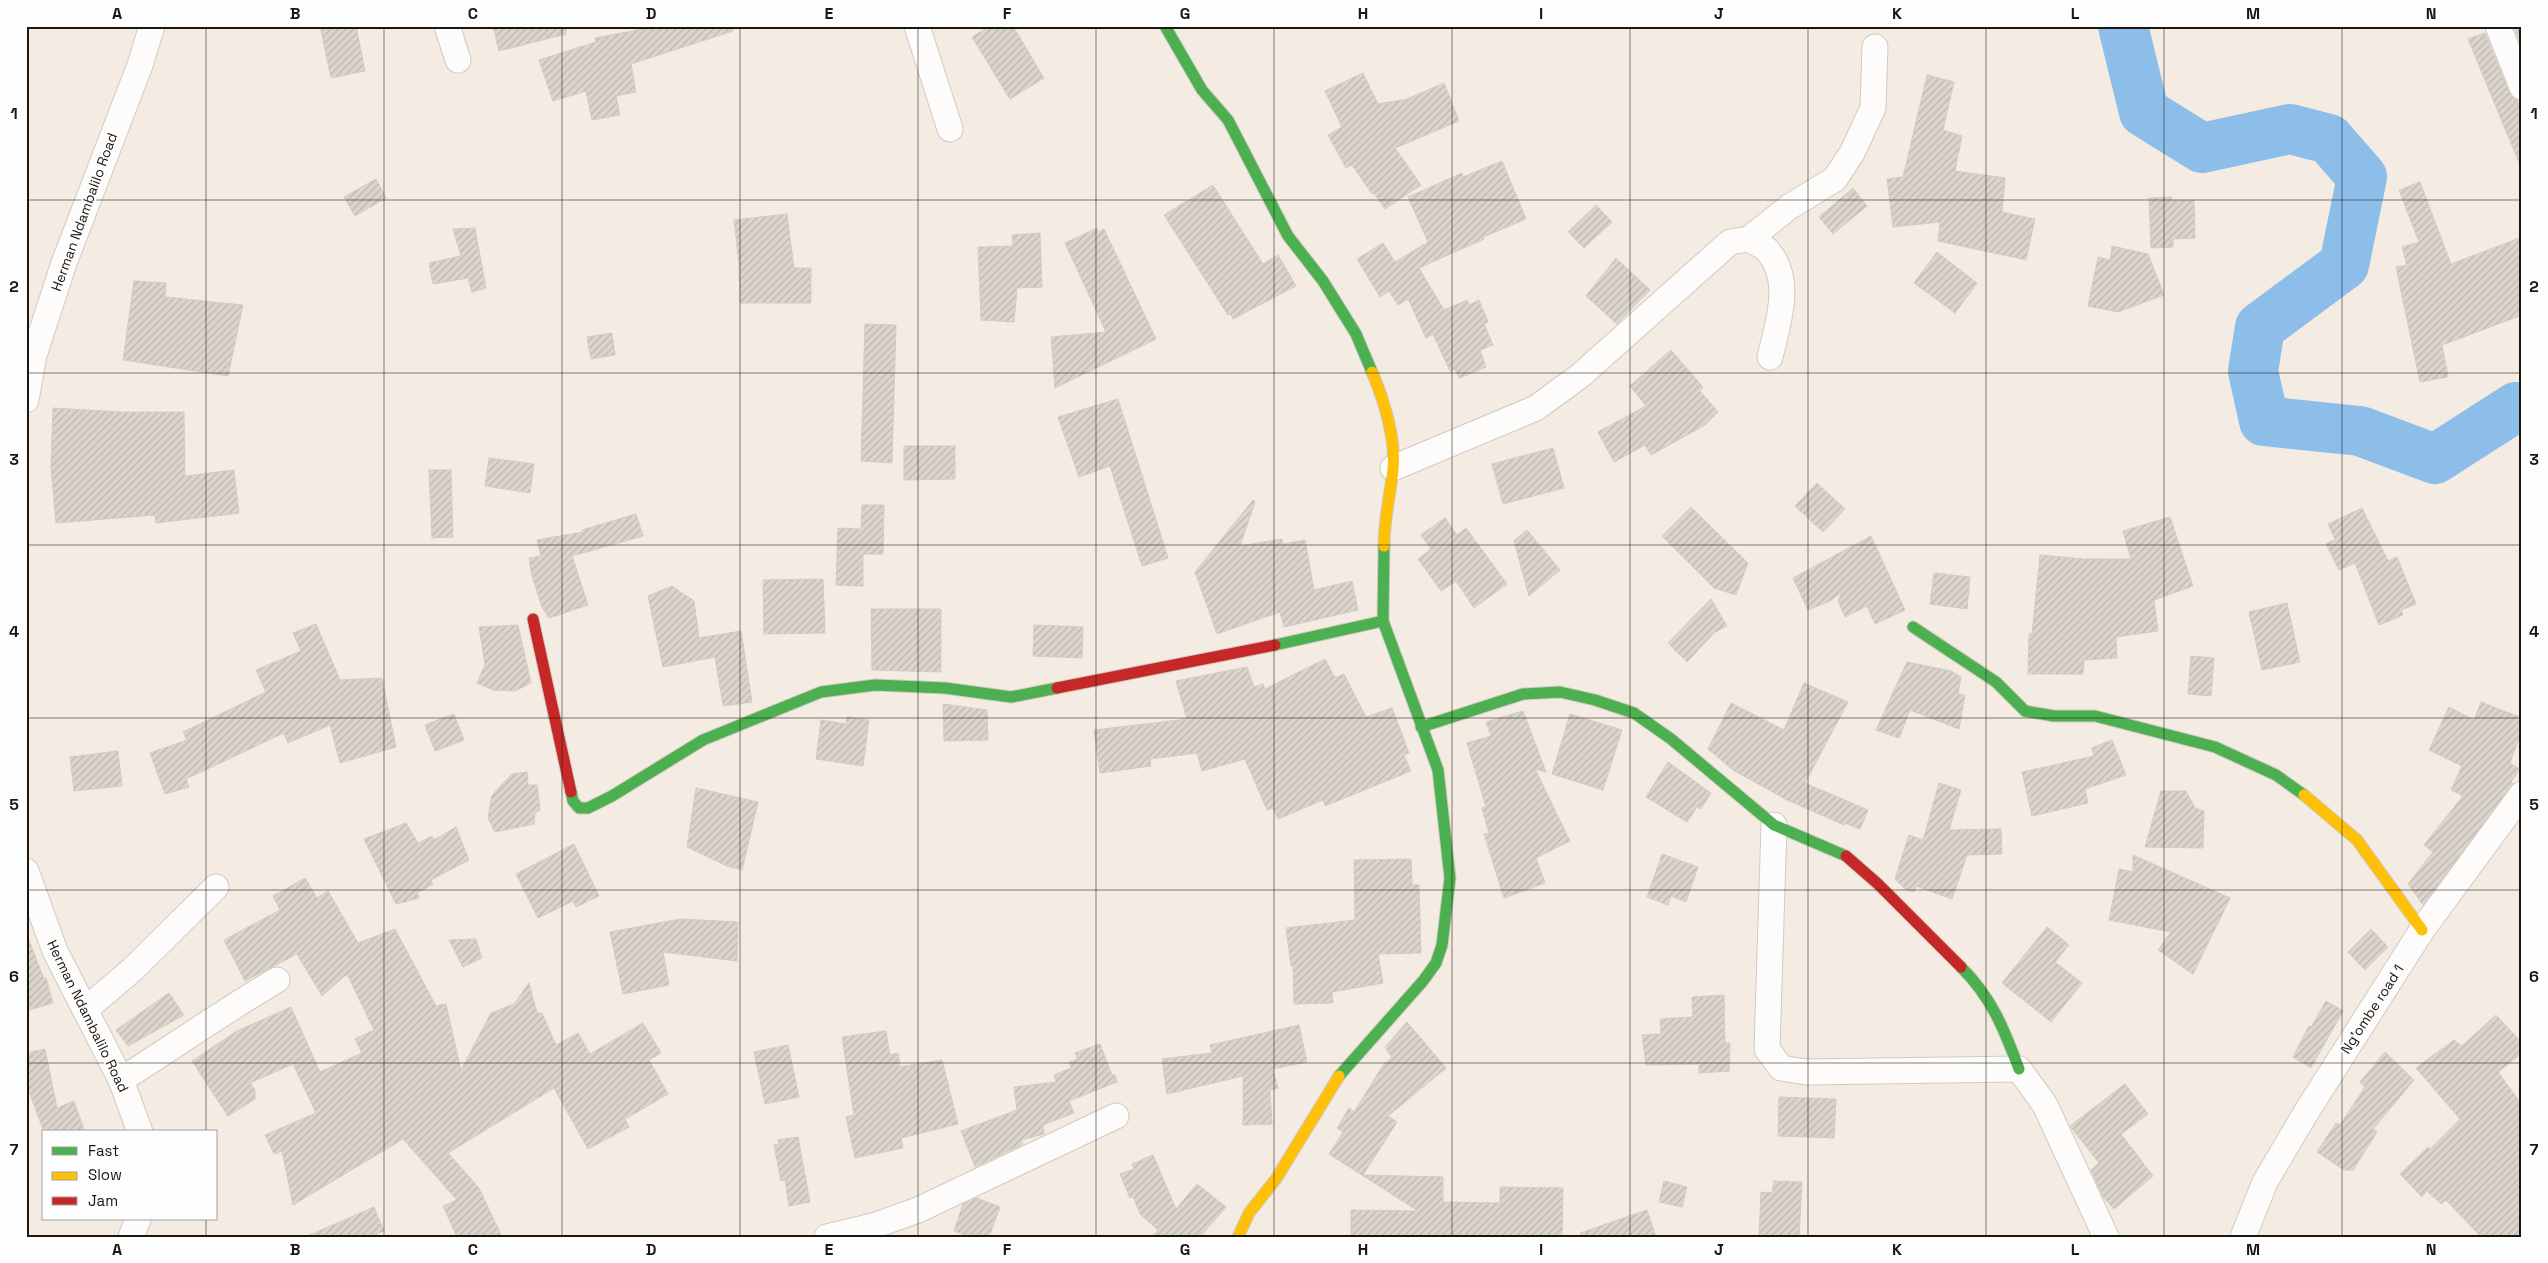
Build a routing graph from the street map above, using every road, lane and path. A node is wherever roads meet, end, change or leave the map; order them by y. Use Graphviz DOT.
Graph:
graph roads {
  1 [pos="152,26"];
  2 [pos="447,26"];
  3 [pos="917,26"];
  4 [pos="1165,26"];
  5 [pos="2498,26"];
  6 [pos="1875,46"];
  7 [pos="458,60"];
  8 [pos="2522,87"];
  9 [pos="950,129"];
  10 [pos="1749,239"];
  11 [pos="35,332"];
  12 [pos="1770,357"];
  13 [pos="26,400"];
  14 [pos="1393,468"];
  15 [pos="533,619"];
  16 [pos="1384,621"];
  17 [pos="1914,627"];
  18 [pos="1421,726"];
  19 [pos="2522,794"];
  20 [pos="1774,825"];
  21 [pos="26,871"];
  22 [pos="216,888"];
  23 [pos="2422,930"];
  24 [pos="277,980"];
  25 [pos="84,1010"];
  26 [pos="2019,1069"];
  27 [pos="121,1080"];
  28 [pos="1116,1116"];
  29 [pos="139,1130"];
  30 [pos="138,1220"];
  31 [pos="131,1237"];
  32 [pos="827,1237"];
  33 [pos="1238,1237"];
  34 [pos="2106,1237"];
  35 [pos="2243,1237"];
  1 -- 11 [label="street, Herman Ndambalilo Road"];
  2 -- 7 [label="street"];
  3 -- 9 [label="street"];
  4 -- 14 [label="street"];
  5 -- 8 [label="street"];
  6 -- 10 [label="street"];
  10 -- 12 [label="street"];
  10 -- 14 [label="street"];
  11 -- 13 [label="street, Herman Ndambalilo Road"];
  14 -- 16 [label="street"];
  15 -- 16 [label="street"];
  16 -- 18 [label="street"];
  17 -- 23 [label="street"];
  18 -- 20 [label="street"];
  18 -- 33 [label="street"];
  19 -- 23 [label="street, Ng’ombe road 1"];
  20 -- 26 [label="street"];
  20 -- 26 [label="street"];
  21 -- 25 [label="street, Herman Ndambalilo Road"];
  22 -- 25 [label="street"];
  23 -- 35 [label="street, Ng’ombe road 1"];
  24 -- 27 [label="street"];
  25 -- 27 [label="street, Herman Ndambalilo Road"];
  26 -- 34 [label="street"];
  27 -- 29 [label="street, Herman Ndambalilo Road"];
  28 -- 32 [label="street"];
  30 -- 31 [label="street"];
}
